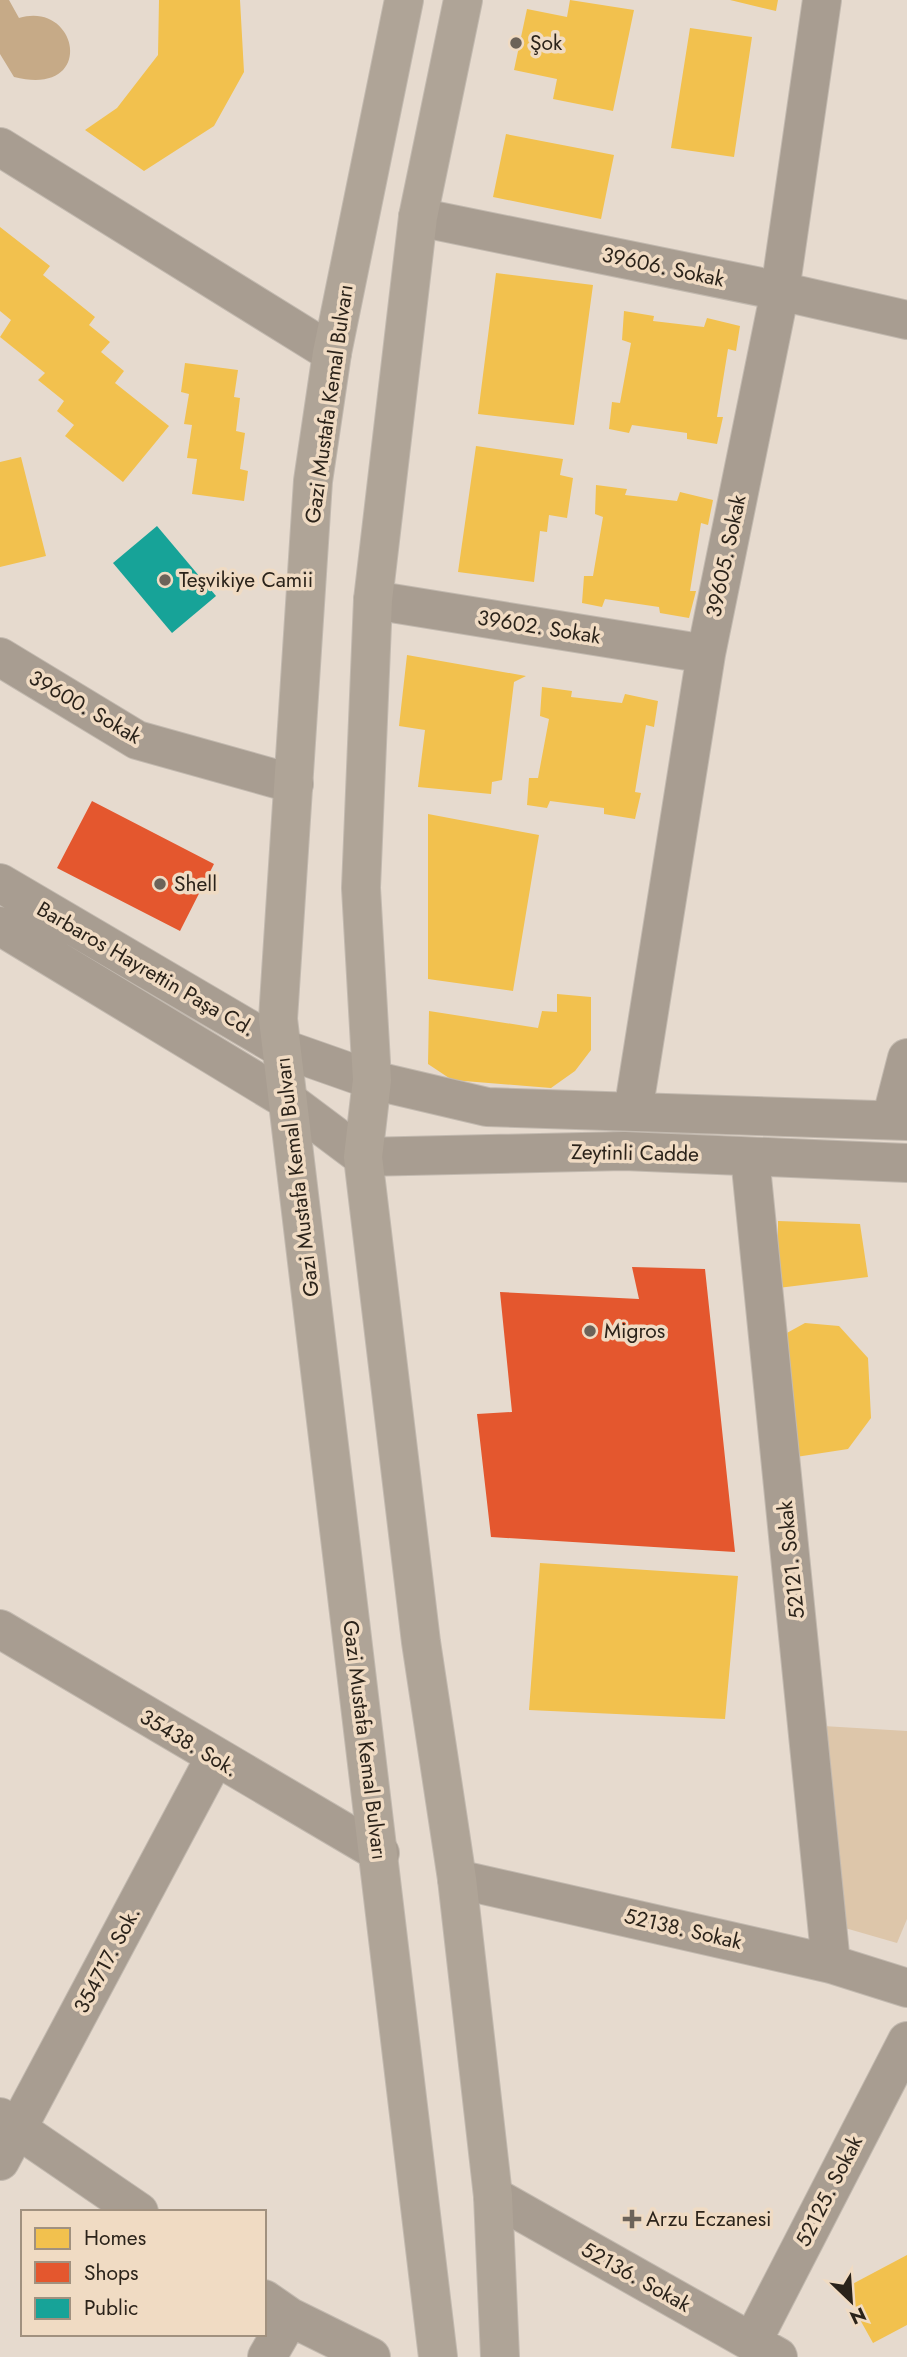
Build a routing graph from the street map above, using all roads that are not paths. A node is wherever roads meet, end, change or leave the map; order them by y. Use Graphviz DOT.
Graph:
graph roads {
  1 [pos="404,0"];
  2 [pos="463,0"];
  3 [pos="822,0"];
  4 [pos="0,147"];
  5 [pos="418,217"];
  6 [pos="780,291"];
  7 [pos="907,320"];
  8 [pos="332,353"];
  9 [pos="373,600"];
  10 [pos="706,654"];
  11 [pos="0,657"];
  12 [pos="293,785"];
  13 [pos="0,883"];
  14 [pos="0,926"];
  15 [pos="281,1048"];
  16 [pos="907,1058"];
  17 [pos="372,1080"];
  18 [pos="288,1100"];
  19 [pos="633,1112"];
  20 [pos="899,1120"];
  21 [pos="363,1157"];
  22 [pos="750,1157"];
  23 [pos="907,1163"];
  24 [pos="0,1629"];
  25 [pos="214,1759"];
  26 [pos="380,1853"];
  27 [pos="457,1879"];
  28 [pos="831,1964"];
  29 [pos="907,1987"];
  30 [pos="907,2041"];
  31 [pos="9,2122"];
  32 [pos="0,2161"];
  33 [pos="494,2196"];
  34 [pos="136,2210"];
  35 [pos="277,2308"];
  36 [pos="765,2349"];
  37 [pos="267,2357"];
  38 [pos="371,2357"];
  39 [pos="438,2357"];
  40 [pos="500,2357"];
  1 -- 8 [label="highway, Gazi Mustafa Kemal Bulvarı"];
  2 -- 5 [label="highway"];
  3 -- 6 [label="street, 39605. Sokak"];
  4 -- 8 [label="street"];
  5 -- 6 [label="street, 39606. Sokak"];
  5 -- 9 [label="highway"];
  6 -- 7 [label="street, 39606. Sokak"];
  6 -- 10 [label="street, 39605. Sokak"];
  8 -- 12 [label="highway, Gazi Mustafa Kemal Bulvarı"];
  9 -- 10 [label="street, 39602. Sokak"];
  9 -- 17 [label="highway"];
  10 -- 19 [label="street, 39605. Sokak"];
  11 -- 12 [label="street, 39600. Sokak"];
  12 -- 15 [label="highway, Gazi Mustafa Kemal Bulvarı"];
  13 -- 15 [label="street, Barbaros Hayrettin Paşa Cd."];
  14 -- 18 [label="street"];
  15 -- 17 [label="street, Barbaros Hayrettin Paşa Cd."];
  15 -- 18 [label="highway, Gazi Mustafa Kemal Bulvarı"];
  16 -- 20 [label="street"];
  17 -- 19 [label="street, Zeytinli Cadde"];
  17 -- 21 [label="highway"];
  18 -- 21 [label="street"];
  18 -- 26 [label="highway, Gazi Mustafa Kemal Bulvarı"];
  19 -- 20 [label="street, Zeytinli Cadde"];
  21 -- 22 [label="street, Zeytinli Cadde"];
  21 -- 27 [label="highway"];
  22 -- 23 [label="street, Zeytinli Cadde"];
  22 -- 28 [label="street, 52121. Sokak"];
  24 -- 25 [label="street, 35438. Sok."];
  25 -- 26 [label="street, 35438. Sok."];
  25 -- 31 [label="street, 354717. Sok."];
  26 -- 39 [label="highway, Gazi Mustafa Kemal Bulvarı"];
  27 -- 28 [label="street, 52138. Sokak"];
  27 -- 33 [label="highway"];
  28 -- 29 [label="street, 52138. Sokak"];
  30 -- 36 [label="street, 52125. Sokak"];
  31 -- 32 [label="street, 354717. Sok."];
  31 -- 34 [label="street"];
  33 -- 36 [label="street, 52136. Sokak"];
  33 -- 40 [label="highway"];
  35 -- 37 [label="street"];
  35 -- 38 [label="street"];
}
